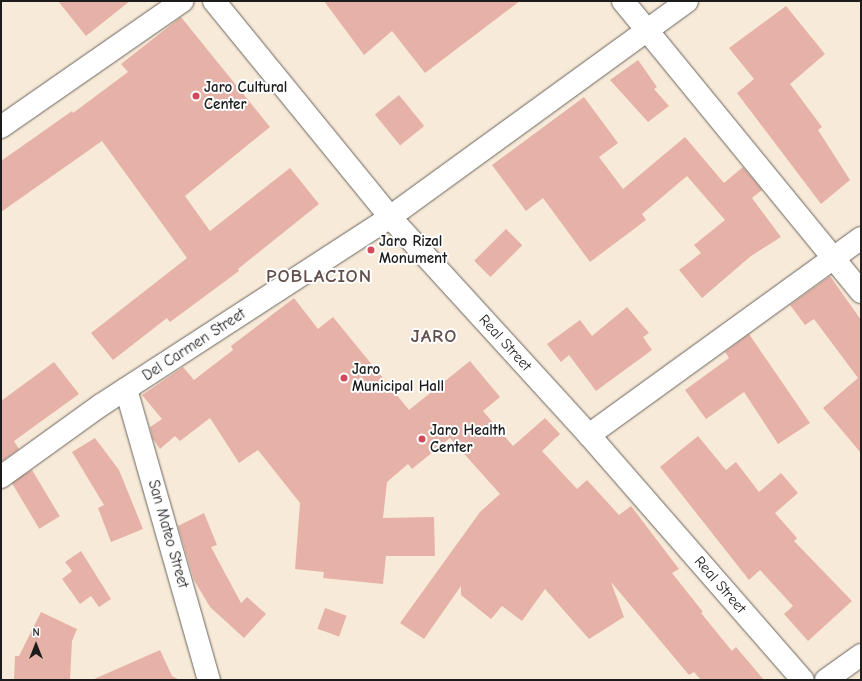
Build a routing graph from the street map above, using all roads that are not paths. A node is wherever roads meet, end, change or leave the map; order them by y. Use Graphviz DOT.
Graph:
graph roads {
  1 [pos="182,1"];
  2 [pos="214,1"];
  3 [pos="622,1"];
  4 [pos="687,1"];
  5 [pos="647,30"];
  6 [pos="1,127"];
  7 [pos="390,217"];
  8 [pos="861,238"];
  9 [pos="833,257"];
  10 [pos="861,292"];
  11 [pos="126,388"];
  12 [pos="589,436"];
  13 [pos="1,477"];
  14 [pos="861,655"];
  15 [pos="829,678"];
  16 [pos="209,680"];
  17 [pos="803,680"];
  1 -- 6 [label="street"];
  2 -- 7 [label="street, Real Street"];
  3 -- 5 [label="street"];
  4 -- 5 [label="street, Del Carmen Street"];
  5 -- 7 [label="street, Del Carmen Street"];
  5 -- 9 [label="street"];
  7 -- 11 [label="street, Del Carmen Street"];
  7 -- 12 [label="street, Real Street"];
  8 -- 9 [label="street"];
  9 -- 10 [label="street"];
  9 -- 12 [label="street"];
  11 -- 13 [label="street, Del Carmen Street"];
  11 -- 16 [label="street, San Mateo Street"];
  12 -- 17 [label="street, Real Street"];
  14 -- 15 [label="street"];
}
